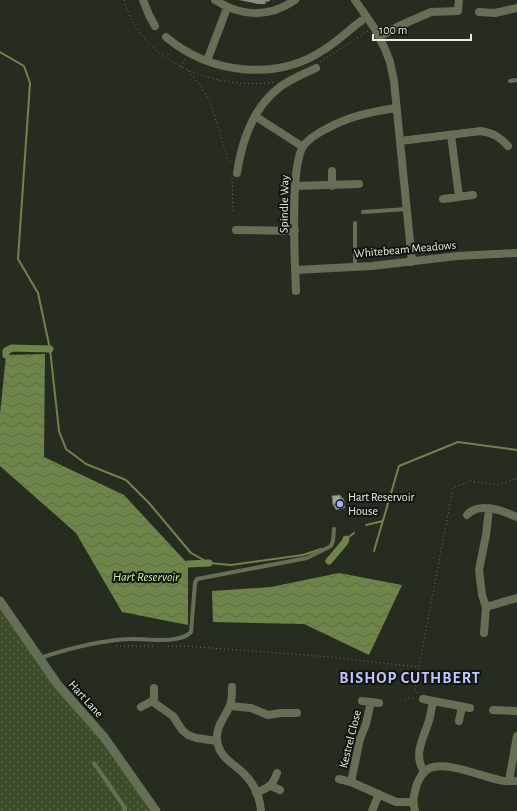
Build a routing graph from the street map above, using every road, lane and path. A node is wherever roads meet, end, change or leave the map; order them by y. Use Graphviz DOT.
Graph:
graph roads {
  1 [pos="124,0"];
  2 [pos="143,0"];
  3 [pos="215,0"];
  4 [pos="295,0"];
  5 [pos="355,0"];
  6 [pos="459,0"];
  7 [pos="227,8"];
  8 [pos="517,8"];
  9 [pos="479,12"];
  10 [pos="361,21"];
  11 [pos="155,26"];
  12 [pos="166,37"];
  13 [pos="379,37"];
  14 [pos="188,53"];
  15 [pos="207,61"];
  16 [pos="181,67"];
  17 [pos="316,68"];
  18 [pos="188,70"];
  19 [pos="517,80"];
  20 [pos="510,81"];
  21 [pos="278,82"];
  22 [pos="396,108"];
  23 [pos="255,116"];
  24 [pos="451,135"];
  25 [pos="400,141"];
  26 [pos="508,146"];
  27 [pos="303,147"];
  28 [pos="231,165"];
  29 [pos="332,171"];
  30 [pos="234,175"];
  31 [pos="359,184"];
  32 [pos="295,186"];
  33 [pos="332,186"];
  34 [pos="473,195"];
  35 [pos="459,197"];
  36 [pos="443,198"];
  37 [pos="407,209"];
  38 [pos="233,211"];
  39 [pos="363,212"];
  40 [pos="355,223"];
  41 [pos="236,230"];
  42 [pos="295,231"];
  43 [pos="517,253"];
  44 [pos="412,262"];
  45 [pos="355,266"];
  46 [pos="295,270"];
  47 [pos="296,291"];
  48 [pos="517,478"];
  49 [pos="488,509"];
  50 [pos="467,515"];
  51 [pos="517,516"];
  52 [pos="334,529"];
  53 [pos="517,598"];
  54 [pos="0,601"];
  55 [pos="486,607"];
  56 [pos="484,633"];
  57 [pos="110,646"];
  58 [pos="155,646"];
  59 [pos="162,646"];
  60 [pos="39,658"];
  61 [pos="419,667"];
  62 [pos="232,687"];
  63 [pos="154,688"];
  64 [pos="419,697"];
  65 [pos="405,700"];
  66 [pos="362,701"];
  67 [pos="433,701"];
  68 [pos="152,702"];
  69 [pos="230,706"];
  70 [pos="141,707"];
  71 [pos="493,710"];
  72 [pos="517,711"];
  73 [pos="297,713"];
  74 [pos="459,721"];
  75 [pos="517,736"];
  76 [pos="218,741"];
  77 [pos="94,763"];
  78 [pos="424,772"];
  79 [pos="277,773"];
  80 [pos="340,779"];
  81 [pos="513,781"];
  82 [pos="351,782"];
  83 [pos="271,786"];
  84 [pos="280,790"];
  85 [pos="256,793"];
  86 [pos="379,794"];
  87 [pos="412,802"];
  88 [pos="125,811"];
  89 [pos="156,811"];
  90 [pos="261,811"];
  91 [pos="372,811"];
  92 [pos="415,811"];
  1 -- 16 [label="path"];
  2 -- 11 [label="street"];
  3 -- 7 [label="street"];
  4 -- 7 [label="street"];
  5 -- 13 [label="street"];
  6 -- 13 [label="street"];
  7 -- 15 [label="street"];
  8 -- 9 [label="street"];
  10 -- 15 [label="street"];
  12 -- 14 [label="street"];
  13 -- 22 [label="street"];
  14 -- 15 [label="street"];
  14 -- 16 [label="path"];
  16 -- 18 [label="path"];
  17 -- 23 [label="street"];
  18 -- 21 [label="path"];
  18 -- 28 [label="path"];
  19 -- 20 [label="lane"];
  22 -- 25 [label="street"];
  22 -- 27 [label="street"];
  23 -- 27 [label="street"];
  23 -- 30 [label="street"];
  24 -- 25 [label="street"];
  24 -- 26 [label="street"];
  24 -- 35 [label="street"];
  25 -- 37 [label="street"];
  27 -- 32 [label="street, Spindle Way"];
  29 -- 33 [label="street"];
  30 -- 38 [label="path"];
  31 -- 33 [label="street"];
  32 -- 33 [label="street"];
  32 -- 42 [label="street, Spindle Way"];
  34 -- 35 [label="street"];
  35 -- 36 [label="street"];
  37 -- 39 [label="lane"];
  37 -- 44 [label="street"];
  40 -- 45 [label="lane"];
  41 -- 42 [label="street"];
  42 -- 46 [label="street, Spindle Way"];
  43 -- 44 [label="street, Whitebeam Meadows"];
  44 -- 45 [label="street, Whitebeam Meadows"];
  45 -- 46 [label="street, Whitebeam Meadows"];
  46 -- 47 [label="street, Spindle Way"];
  48 -- 61 [label="path"];
  49 -- 50 [label="street"];
  49 -- 51 [label="street"];
  49 -- 55 [label="street"];
  52 -- 60 [label="lane"];
  53 -- 55 [label="street"];
  54 -- 60 [label="street, Hart Lane"];
  55 -- 56 [label="street"];
  57 -- 58 [label="path"];
  59 -- 61 [label="path"];
  60 -- 89 [label="street, Hart Lane"];
  61 -- 64 [label="path"];
  62 -- 69 [label="street"];
  63 -- 68 [label="street"];
  64 -- 65 [label="path"];
  64 -- 67 [label="street"];
  66 -- 82 [label="street, Kestrel Close"];
  67 -- 74 [label="street"];
  67 -- 78 [label="street"];
  68 -- 70 [label="street"];
  68 -- 76 [label="street"];
  69 -- 73 [label="street"];
  69 -- 76 [label="street"];
  71 -- 72 [label="street"];
  75 -- 81 [label="street"];
  76 -- 85 [label="street"];
  77 -- 88 [label="lane"];
  78 -- 81 [label="street"];
  78 -- 87 [label="street"];
  79 -- 83 [label="street"];
  80 -- 82 [label="street, Kestrel Close"];
  82 -- 86 [label="street, Kestrel Close"];
  83 -- 84 [label="street"];
  83 -- 85 [label="street"];
  85 -- 90 [label="street"];
  86 -- 87 [label="street, Kestrel Close"];
  86 -- 91 [label="street"];
  87 -- 92 [label="street"];
}
